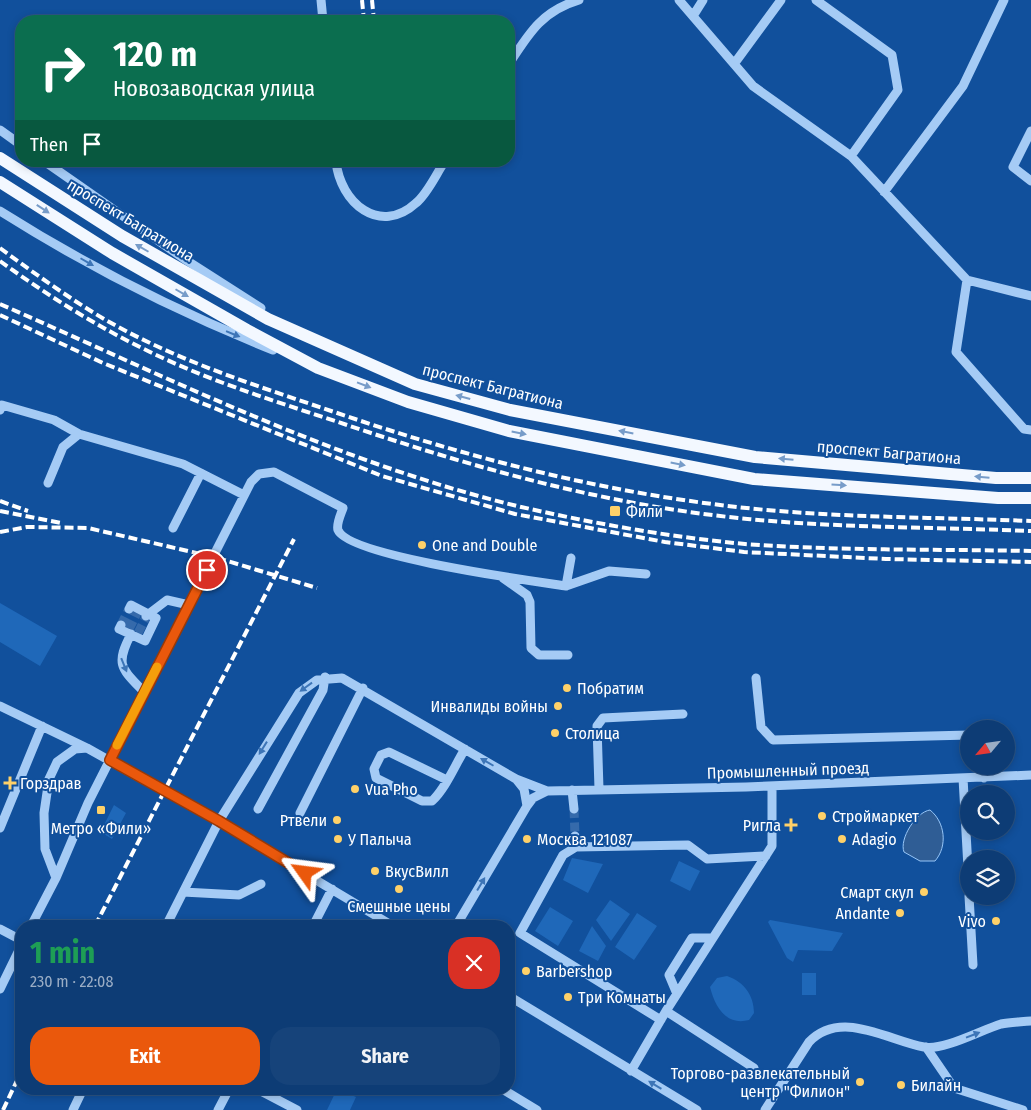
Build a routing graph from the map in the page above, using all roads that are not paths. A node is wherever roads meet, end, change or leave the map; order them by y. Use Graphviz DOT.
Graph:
graph roads {
  1 [pos="321,0"];
  2 [pos="579,0"];
  3 [pos="680,0"];
  4 [pos="703,0"];
  5 [pos="781,0"];
  6 [pos="816,0"];
  7 [pos="1004,0"];
  8 [pos="564,2"];
  9 [pos="322,15"];
  10 [pos="693,16"];
  11 [pos="515,55"];
  12 [pos="734,64"];
  13 [pos="0,130"];
  14 [pos="1031,132"];
  15 [pos="15,141"];
  16 [pos="851,156"];
  17 [pos="0,158"];
  18 [pos="53,167"];
  19 [pos="338,167"];
  20 [pos="440,167"];
  21 [pos="1031,181"];
  22 [pos="1,182"];
  23 [pos="884,192"];
  24 [pos="0,211"];
  25 [pos="967,280"];
  26 [pos="1031,296"];
  27 [pos="307,338"];
  28 [pos="318,368"];
  29 [pos="0,410"];
  30 [pos="1031,430"];
  31 [pos="79,434"];
  32 [pos="201,473"];
  33 [pos="1031,478"];
  34 [pos="48,483"];
  35 [pos="244,495"];
  36 [pos="1031,498"];
  37 [pos="174,528"];
  38 [pos="571,558"];
  39 [pos="646,574"];
  40 [pos="499,575"];
  41 [pos="566,586"];
  42 [pos="189,605"];
  43 [pos="568,655"];
  44 [pos="325,677"];
  45 [pos="756,678"];
  46 [pos="363,688"];
  47 [pos="144,692"];
  48 [pos="0,706"];
  49 [pos="683,714"];
  50 [pos="42,726"];
  51 [pos="960,735"];
  52 [pos="87,748"];
  53 [pos="466,749"];
  54 [pos="110,760"];
  55 [pos="1031,775"];
  56 [pos="962,778"];
  57 [pos="984,778"];
  58 [pos="516,779"];
  59 [pos="446,780"];
  60 [pos="772,786"];
  61 [pos="599,789"];
  62 [pos="572,790"];
  63 [pos="547,791"];
  64 [pos="527,806"];
  65 [pos="258,809"];
  66 [pos="574,809"];
  67 [pos="300,813"];
  68 [pos="219,821"];
  69 [pos="0,828"];
  70 [pos="575,836"];
  71 [pos="576,847"];
  72 [pos="967,850"];
  73 [pos="766,856"];
  74 [pos="56,878"];
  75 [pos="261,884"];
  76 [pos="332,890"];
  77 [pos="183,892"];
  78 [pos="970,905"];
  79 [pos="34,920"];
  80 [pos="169,920"];
  81 [pos="316,920"];
  82 [pos="383,920"];
  83 [pos="460,920"];
  84 [pos="0,929"];
  85 [pos="15,937"];
  86 [pos="713,938"];
  87 [pos="15,958"];
  88 [pos="973,965"];
  89 [pos="0,989"];
  90 [pos="677,994"];
  91 [pos="515,1000"];
  92 [pos="666,1011"];
  93 [pos="661,1020"];
  94 [pos="1031,1021"];
  95 [pos="926,1048"];
  96 [pos="754,1068"];
  97 [pos="631,1070"];
  98 [pos="80,1095"];
  99 [pos="226,1095"];
  100 [pos="268,1095"];
  101 [pos="512,1095"];
  102 [pos="73,1110"];
  103 [pos="218,1110"];
  104 [pos="297,1110"];
  105 [pos="537,1110"];
  106 [pos="697,1110"];
  107 [pos="766,1110"];
  108 [pos="1023,1110"];
  1 -- 9 [label="street"];
  2 -- 8 [label="street"];
  3 -- 10 [label="street"];
  4 -- 10 [label="street"];
  5 -- 12 [label="street"];
  6 -- 16 [label="street"];
  7 -- 23 [label="street"];
  8 -- 11 [label="street"];
  10 -- 12 [label="street"];
  12 -- 16 [label="street"];
  13 -- 15 [label="street"];
  14 -- 21 [label="street"];
  16 -- 23 [label="street"];
  27 -- 17 [label="main road, проспект Багратиона, one-way"];
  18 -- 27 [label="street"];
  19 -- 20 [label="street"];
  22 -- 28 [label="main road, one-way"];
  23 -- 25 [label="street"];
  24 -- 28 [label="street, one-way"];
  25 -- 26 [label="street"];
  25 -- 30 [label="street"];
  33 -- 27 [label="main road, проспект Багратиона, one-way"];
  28 -- 36 [label="main road, one-way"];
  29 -- 31 [label="street"];
  31 -- 32 [label="street"];
  31 -- 34 [label="street"];
  32 -- 35 [label="street"];
  32 -- 37 [label="street"];
  35 -- 40 [label="street"];
  35 -- 42 [label="street"];
  38 -- 41 [label="street"];
  39 -- 41 [label="street"];
  40 -- 41 [label="street"];
  40 -- 43 [label="street"];
  42 -- 47 [label="street"];
  42 -- 47 [label="street, one-way"];
  44 -- 46 [label="street, Промышленный проезд"];
  44 -- 65 [label="street"];
  44 -- 68 [label="street, one-way"];
  45 -- 51 [label="street"];
  46 -- 53 [label="street, Промышленный проезд"];
  46 -- 67 [label="street"];
  47 -- 54 [label="street"];
  48 -- 50 [label="street"];
  49 -- 61 [label="street"];
  50 -- 52 [label="street"];
  50 -- 69 [label="street"];
  52 -- 54 [label="street"];
  52 -- 74 [label="street"];
  58 -- 53 [label="street, Промышленный проезд, one-way"];
  53 -- 59 [label="street"];
  54 -- 68 [label="street, bridge"];
  54 -- 74 [label="street"];
  55 -- 57 [label="street, Промышленный проезд"];
  56 -- 57 [label="street, Промышленный проезд"];
  56 -- 60 [label="street, Промышленный проезд"];
  56 -- 72 [label="street"];
  58 -- 63 [label="street, Промышленный проезд"];
  58 -- 64 [label="street"];
  59 -- 59 [label="street"];
  60 -- 61 [label="street, Промышленный проезд"];
  60 -- 73 [label="street"];
  61 -- 62 [label="street, Промышленный проезд"];
  62 -- 63 [label="street, Промышленный проезд"];
  62 -- 66 [label="street"];
  63 -- 64 [label="street"];
  83 -- 64 [label="street, one-way"];
  68 -- 76 [label="street"];
  68 -- 77 [label="street"];
  70 -- 71 [label="street"];
  71 -- 73 [label="street"];
  71 -- 93 [label="street"];
  73 -- 86 [label="street"];
  74 -- 79 [label="street"];
  75 -- 77 [label="street"];
  76 -- 81 [label="street"];
  76 -- 82 [label="street"];
  77 -- 80 [label="street"];
  78 -- 88 [label="street"];
  84 -- 85 [label="street"];
  86 -- 90 [label="street"];
  86 -- 90 [label="street"];
  87 -- 89 [label="street"];
  90 -- 92 [label="street"];
  91 -- 97 [label="street"];
  92 -- 93 [label="street"];
  92 -- 96 [label="street"];
  93 -- 97 [label="street"];
  95 -- 94 [label="street, one-way"];
  95 -- 107 [label="street"];
  95 -- 108 [label="street"];
  106 -- 97 [label="street, one-way"];
  98 -- 102 [label="street"];
  99 -- 103 [label="street"];
  100 -- 104 [label="street"];
  101 -- 105 [label="street"];
}
